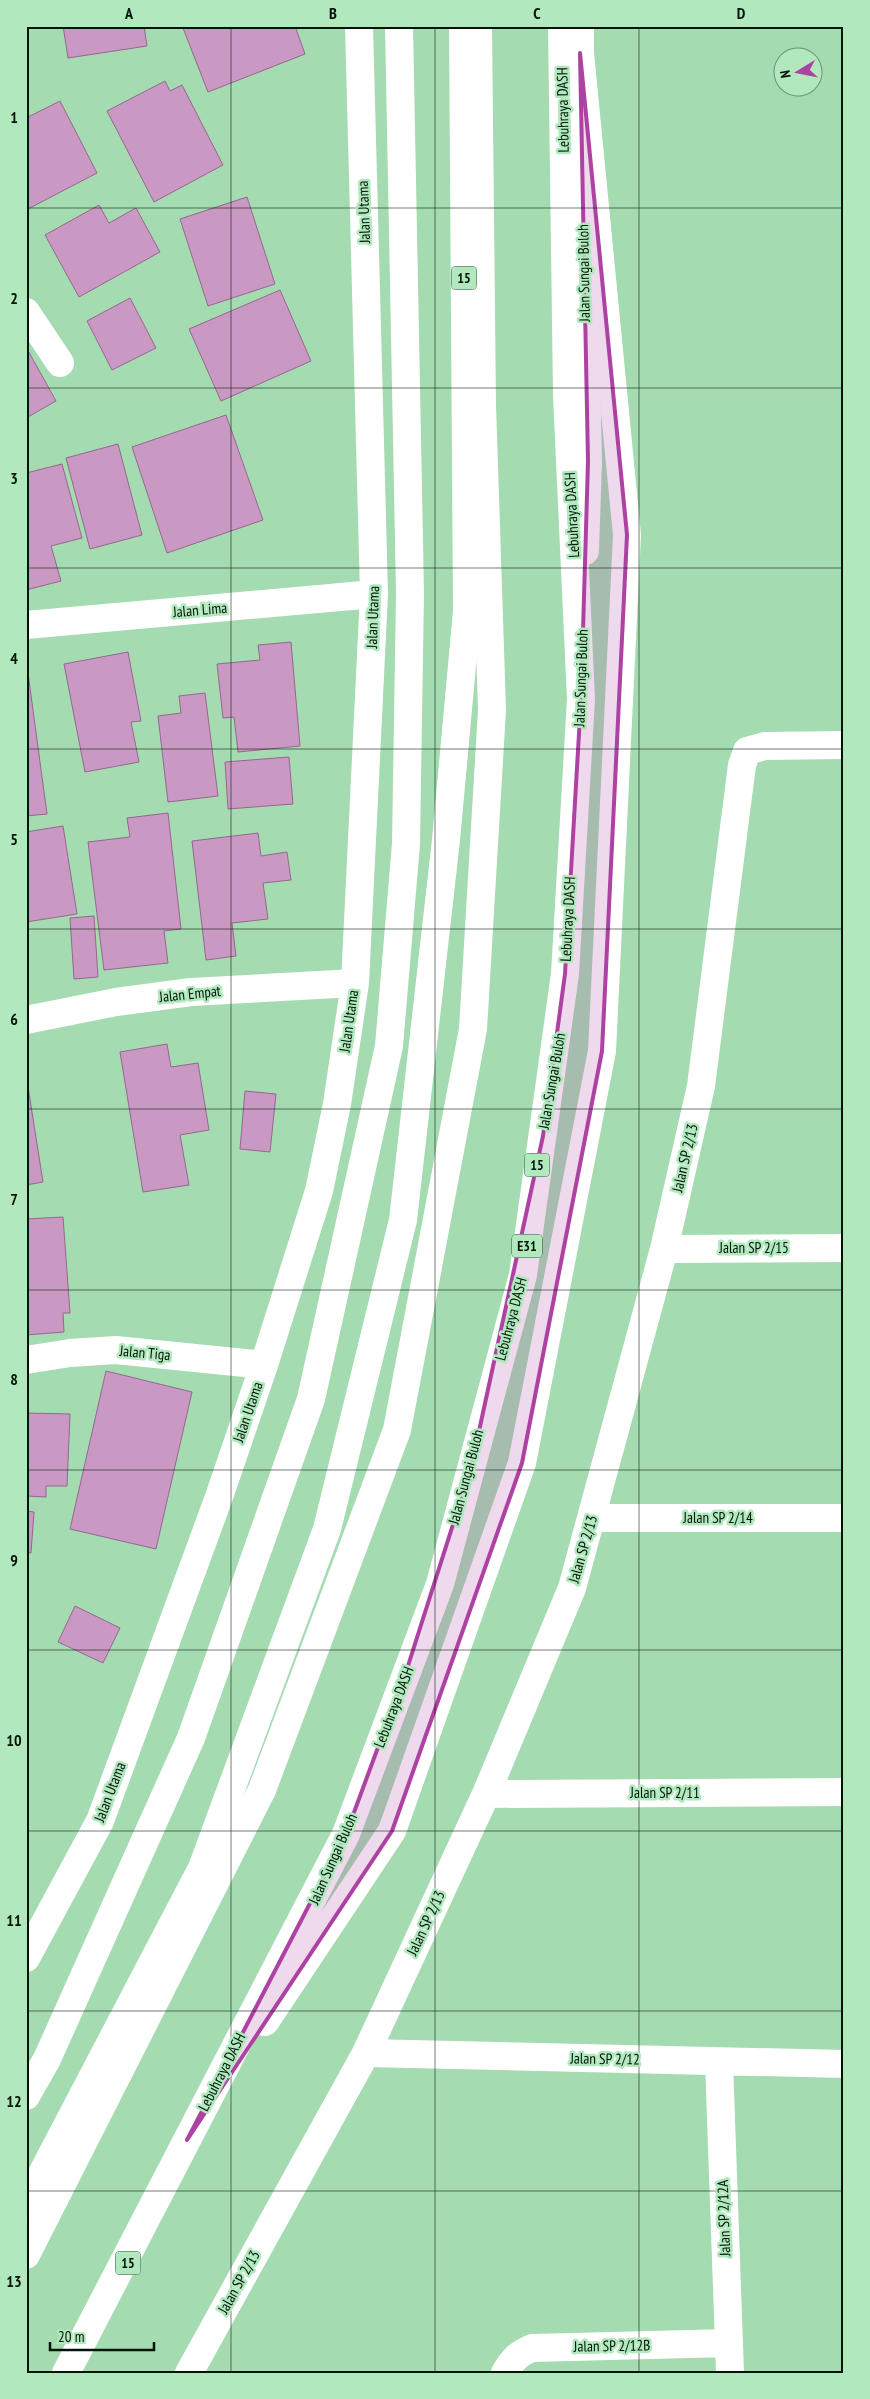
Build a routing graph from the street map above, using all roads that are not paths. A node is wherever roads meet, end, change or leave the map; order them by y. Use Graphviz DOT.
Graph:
graph roads {
  1 [pos="359,26"];
  2 [pos="399,26"];
  3 [pos="463,26"];
  4 [pos="478,26"];
  5 [pos="562,26"];
  6 [pos="580,26"];
  7 [pos="580,53"];
  8 [pos="26,312"];
  9 [pos="60,363"];
  10 [pos="374,594"];
  11 [pos="26,626"];
  12 [pos="844,745"];
  13 [pos="355,983"];
  14 [pos="26,1020"];
  15 [pos="664,1248"];
  16 [pos="844,1248"];
  17 [pos="26,1360"];
  18 [pos="264,1365"];
  19 [pos="592,1518"];
  20 [pos="844,1518"];
  21 [pos="844,1792"];
  22 [pos="486,1794"];
  23 [pos="26,1958"];
  24 [pos="366,2054"];
  25 [pos="719,2062"];
  26 [pos="844,2064"];
  27 [pos="26,2096"];
  28 [pos="187,2140"];
  29 [pos="26,2204"];
  30 [pos="26,2255"];
  31 [pos="729,2343"];
  32 [pos="66,2373"];
  33 [pos="72,2373"];
  34 [pos="189,2373"];
  35 [pos="505,2373"];
  36 [pos="730,2373"];
  1 -- 10 [label="main road, Jalan Utama"];
  2 -- 27 [label="main road"];
  3 -- 29 [label="main road, 15"];
  4 -- 30 [label="main road"];
  5 -- 28 [label="main road, Lebuhraya DASH / E31"];
  6 -- 7 [label="main road, Jalan Sungai Buloh / 15"];
  7 -- 28 [label="main road"];
  7 -- 33 [label="main road, Jalan Sungai Buloh / 15"];
  8 -- 9 [label="main road"];
  10 -- 11 [label="main road, Jalan Lima"];
  10 -- 13 [label="main road, Jalan Utama"];
  12 -- 15 [label="main road, Jalan SP 2/13"];
  13 -- 14 [label="main road, Jalan Empat"];
  13 -- 18 [label="main road, Jalan Utama"];
  15 -- 16 [label="main road, Jalan SP 2/15"];
  15 -- 19 [label="main road, Jalan SP 2/13"];
  17 -- 18 [label="main road, Jalan Tiga"];
  18 -- 23 [label="main road, Jalan Utama"];
  19 -- 20 [label="main road, Jalan SP 2/14"];
  19 -- 22 [label="main road, Jalan SP 2/13"];
  21 -- 22 [label="main road, Jalan SP 2/11"];
  22 -- 24 [label="main road, Jalan SP 2/13"];
  24 -- 25 [label="main road, Jalan SP 2/12"];
  24 -- 34 [label="main road, Jalan SP 2/13"];
  25 -- 26 [label="main road, Jalan SP 2/12"];
  25 -- 31 [label="main road, Jalan SP 2/12A"];
  28 -- 32 [label="main road, Lebuhraya DASH / E31"];
  31 -- 35 [label="main road, Jalan SP 2/12B"];
  31 -- 36 [label="main road, Jalan SP 2/12A"];
}
